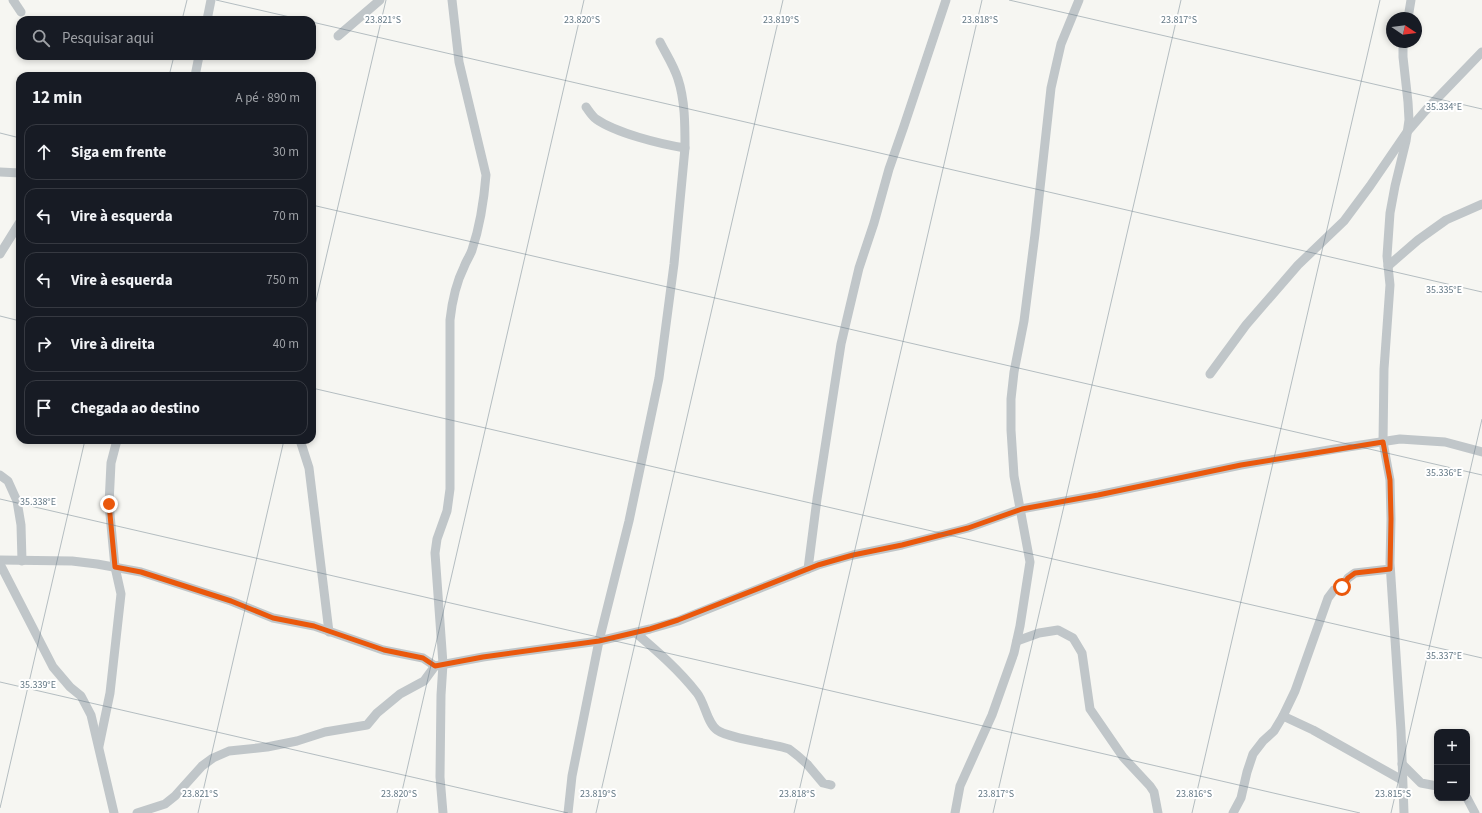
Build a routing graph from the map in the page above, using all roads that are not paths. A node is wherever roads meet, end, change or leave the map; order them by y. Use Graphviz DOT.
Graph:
graph roads {
  1 [pos="13,0"];
  2 [pos="211,0"];
  3 [pos="380,0"];
  4 [pos="452,0"];
  5 [pos="946,0"];
  6 [pos="1079,0"];
  7 [pos="1411,0"];
  8 [pos="22,12"];
  9 [pos="1409,12"];
  10 [pos="208,16"];
  11 [pos="338,36"];
  12 [pos="660,42"];
  13 [pos="1403,48"];
  14 [pos="1482,52"];
  15 [pos="198,60"];
  16 [pos="196,72"];
  17 [pos="586,107"];
  18 [pos="1407,132"];
  19 [pos="685,148"];
  20 [pos="0,172"];
  21 [pos="16,173"];
  22 [pos="1482,204"];
  23 [pos="16,228"];
  24 [pos="0,254"];
  25 [pos="1388,266"];
  26 [pos="1210,374"];
  27 [pos="1383,442"];
  28 [pos="116,444"];
  29 [pos="301,444"];
  30 [pos="1482,452"];
  31 [pos="0,475"];
  32 [pos="1022,509"];
  33 [pos="0,560"];
  34 [pos="22,561"];
  35 [pos="0,564"];
  36 [pos="115,567"];
  37 [pos="808,569"];
  38 [pos="1390,569"];
  39 [pos="330,632"];
  40 [pos="636,632"];
  41 [pos="599,641"];
  42 [pos="1017,641"];
  43 [pos="439,665"];
  44 [pos="1283,716"];
  45 [pos="99,746"];
  46 [pos="1402,764"];
  47 [pos="1402,780"];
  48 [pos="832,785"];
  49 [pos="1434,785"];
  50 [pos="1469,801"];
  51 [pos="114,813"];
  52 [pos="137,813"];
  53 [pos="443,813"];
  54 [pos="568,813"];
  55 [pos="955,813"];
  56 [pos="1158,813"];
  57 [pos="1234,813"];
  58 [pos="1404,813"];
  59 [pos="1475,813"];
  1 -- 8 [label="street"];
  2 -- 10 [label="street"];
  3 -- 11 [label="street"];
  4 -- 43 [label="street"];
  5 -- 37 [label="street"];
  6 -- 32 [label="street"];
  7 -- 9 [label="street"];
  12 -- 19 [label="street"];
  13 -- 18 [label="street"];
  14 -- 18 [label="street"];
  15 -- 16 [label="street"];
  17 -- 19 [label="street"];
  18 -- 25 [label="street"];
  18 -- 26 [label="street"];
  19 -- 41 [label="street"];
  20 -- 21 [label="street"];
  22 -- 25 [label="street"];
  23 -- 24 [label="street"];
  25 -- 27 [label="street"];
  27 -- 30 [label="street"];
  27 -- 32 [label="street"];
  27 -- 38 [label="street"];
  28 -- 36 [label="street"];
  29 -- 39 [label="street"];
  31 -- 34 [label="street"];
  32 -- 37 [label="street"];
  32 -- 42 [label="street"];
  33 -- 34 [label="street"];
  34 -- 36 [label="street"];
  35 -- 45 [label="street"];
  36 -- 39 [label="street"];
  36 -- 45 [label="street"];
  37 -- 40 [label="street"];
  38 -- 44 [label="street"];
  38 -- 46 [label="street"];
  39 -- 43 [label="street"];
  40 -- 41 [label="street"];
  40 -- 48 [label="street"];
  41 -- 43 [label="street"];
  41 -- 54 [label="street"];
  42 -- 55 [label="street"];
  42 -- 56 [label="street"];
  43 -- 52 [label="street"];
  43 -- 53 [label="street"];
  44 -- 47 [label="street"];
  44 -- 57 [label="street"];
  45 -- 51 [label="street"];
  46 -- 47 [label="street"];
  46 -- 49 [label="street"];
  47 -- 58 [label="street"];
  50 -- 59 [label="street"];
}
